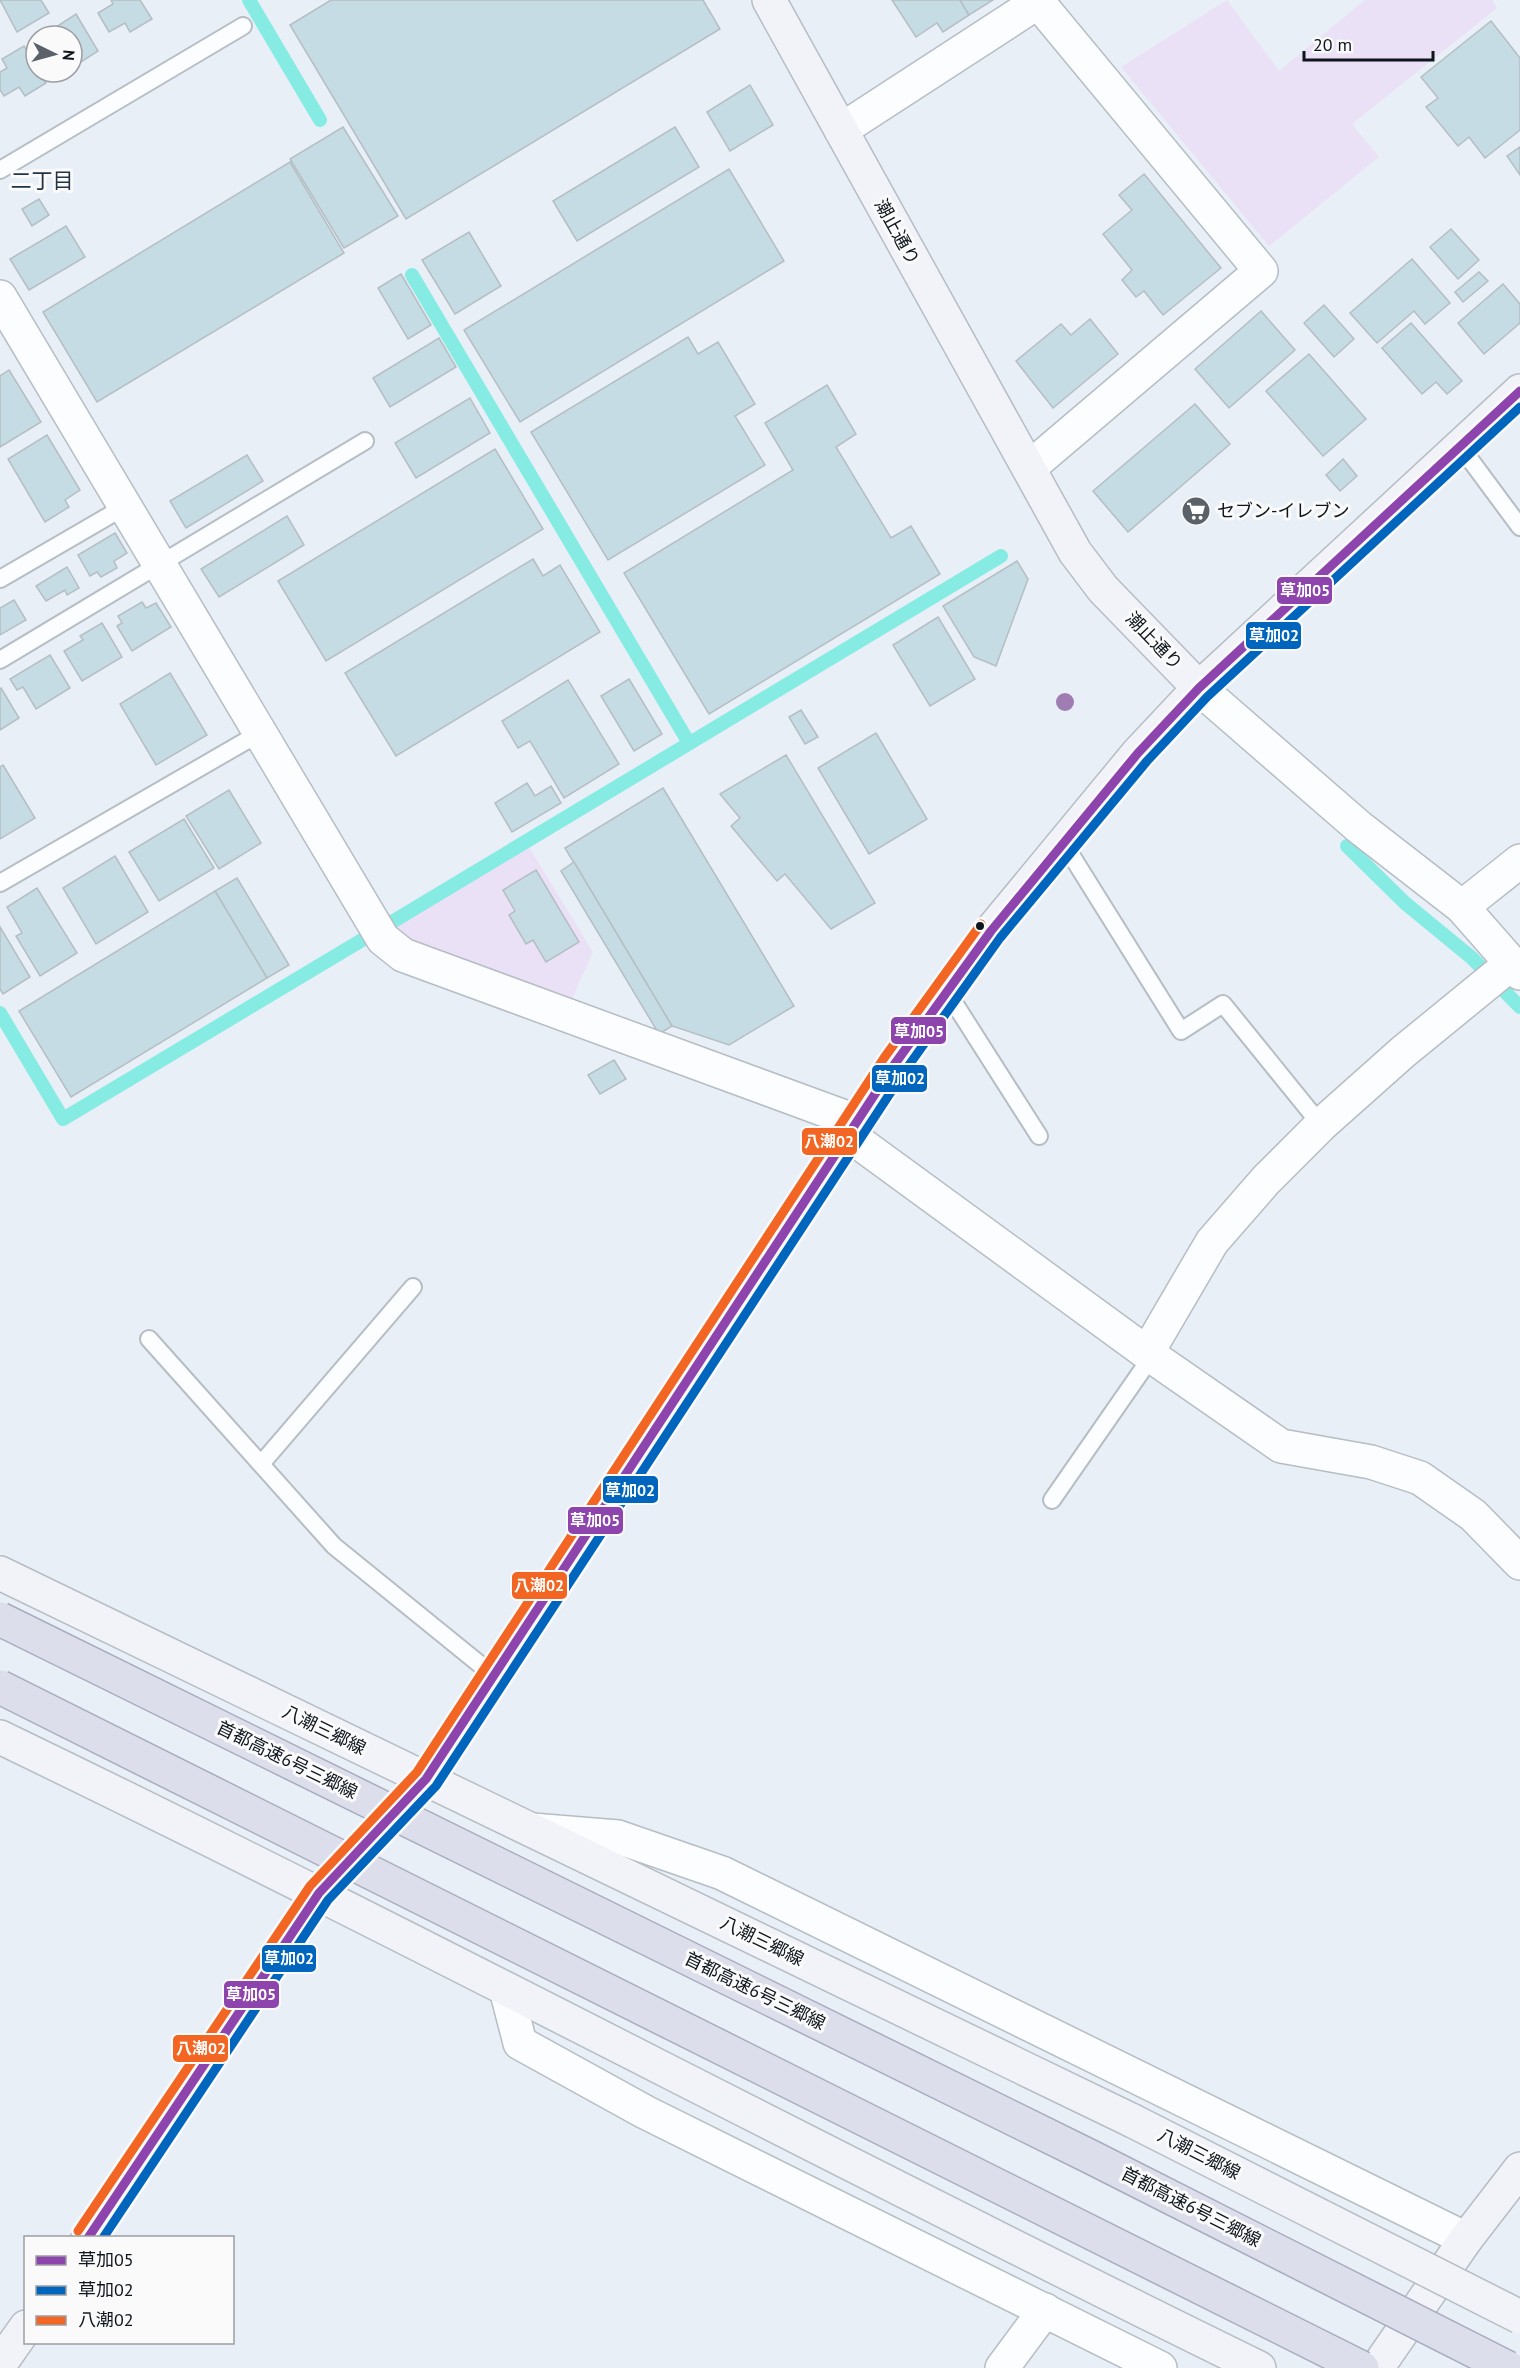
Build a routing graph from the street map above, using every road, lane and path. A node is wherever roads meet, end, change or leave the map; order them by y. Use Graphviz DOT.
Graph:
graph roads {
  1 [pos="769,0"];
  2 [pos="1040,1"];
  3 [pos="243,26"];
  4 [pos="841,130"];
  5 [pos="0,170"];
  6 [pos="0,297"];
  7 [pos="1520,392"];
  8 [pos="365,441"];
  9 [pos="1460,446"];
  10 [pos="1029,468"];
  11 [pos="124,507"];
  12 [pos="1520,527"];
  13 [pos="159,567"];
  14 [pos="0,579"];
  15 [pos="0,660"];
  16 [pos="1199,688"];
  17 [pos="258,734"];
  18 [pos="1063,842"];
  19 [pos="1520,861"];
  20 [pos="0,883"];
  21 [pos="1462,907"];
  22 [pos="1516,968"];
  23 [pos="946,990"];
  24 [pos="1322,1125"];
  25 [pos="854,1129"];
  26 [pos="1039,1136"];
  27 [pos="413,1287"];
  28 [pos="149,1339"];
  29 [pos="1150,1355"];
  30 [pos="261,1464"];
  31 [pos="1052,1500"];
  32 [pos="1520,1563"];
  33 [pos="0,1573"];
  34 [pos="0,1619"];
  35 [pos="493,1675"];
  36 [pos="0,1687"];
  37 [pos="0,1737"];
  38 [pos="426,1779"];
  39 [pos="532,1830"];
  40 [pos="319,1893"];
  41 [pos="506,1989"];
  42 [pos="1520,2169"];
  43 [pos="89,2236"];
  44 [pos="1466,2239"];
  45 [pos="1046,2310"];
  46 [pos="1520,2317"];
  47 [pos="24,2330"];
  48 [pos="0,2364"];
  49 [pos="1002,2368"];
  50 [pos="1160,2368"];
  51 [pos="1259,2368"];
  52 [pos="1362,2368"];
  53 [pos="1377,2368"];
  54 [pos="1508,2368"];
  1 -- 4 [label="street, 潮止通り"];
  2 -- 4 [label="street"];
  2 -- 10 [label="street"];
  3 -- 5 [label="lane"];
  4 -- 10 [label="street, 潮止通り"];
  6 -- 11 [label="street"];
  7 -- 9 [label="street"];
  8 -- 13 [label="lane"];
  9 -- 12 [label="lane"];
  9 -- 16 [label="street"];
  10 -- 16 [label="street, 潮止通り"];
  11 -- 13 [label="street"];
  11 -- 14 [label="lane"];
  13 -- 15 [label="lane"];
  13 -- 17 [label="street"];
  16 -- 18 [label="street"];
  16 -- 21 [label="street"];
  17 -- 20 [label="lane"];
  17 -- 25 [label="street"];
  18 -- 23 [label="street"];
  18 -- 24 [label="lane"];
  19 -- 21 [label="street"];
  21 -- 22 [label="street"];
  22 -- 24 [label="street"];
  23 -- 25 [label="street"];
  23 -- 26 [label="lane"];
  24 -- 29 [label="street"];
  25 -- 29 [label="street"];
  25 -- 35 [label="street"];
  27 -- 30 [label="lane"];
  28 -- 30 [label="lane"];
  29 -- 31 [label="lane"];
  29 -- 32 [label="street"];
  30 -- 35 [label="lane"];
  33 -- 38 [label="street, 八潮三郷線"];
  34 -- 54 [label="highway, 首都高速6号三郷線, bridge"];
  35 -- 38 [label="street"];
  36 -- 52 [label="highway, bridge"];
  37 -- 40 [label="street"];
  38 -- 39 [label="street, 八潮三郷線"];
  38 -- 40 [label="street"];
  39 -- 44 [label="street"];
  39 -- 46 [label="street, 八潮三郷線, bridge"];
  40 -- 41 [label="street"];
  40 -- 43 [label="street"];
  41 -- 45 [label="street"];
  41 -- 51 [label="street"];
  42 -- 44 [label="street"];
  44 -- 53 [label="street"];
  45 -- 49 [label="street"];
  45 -- 50 [label="street"];
  47 -- 48 [label="street"];
}
